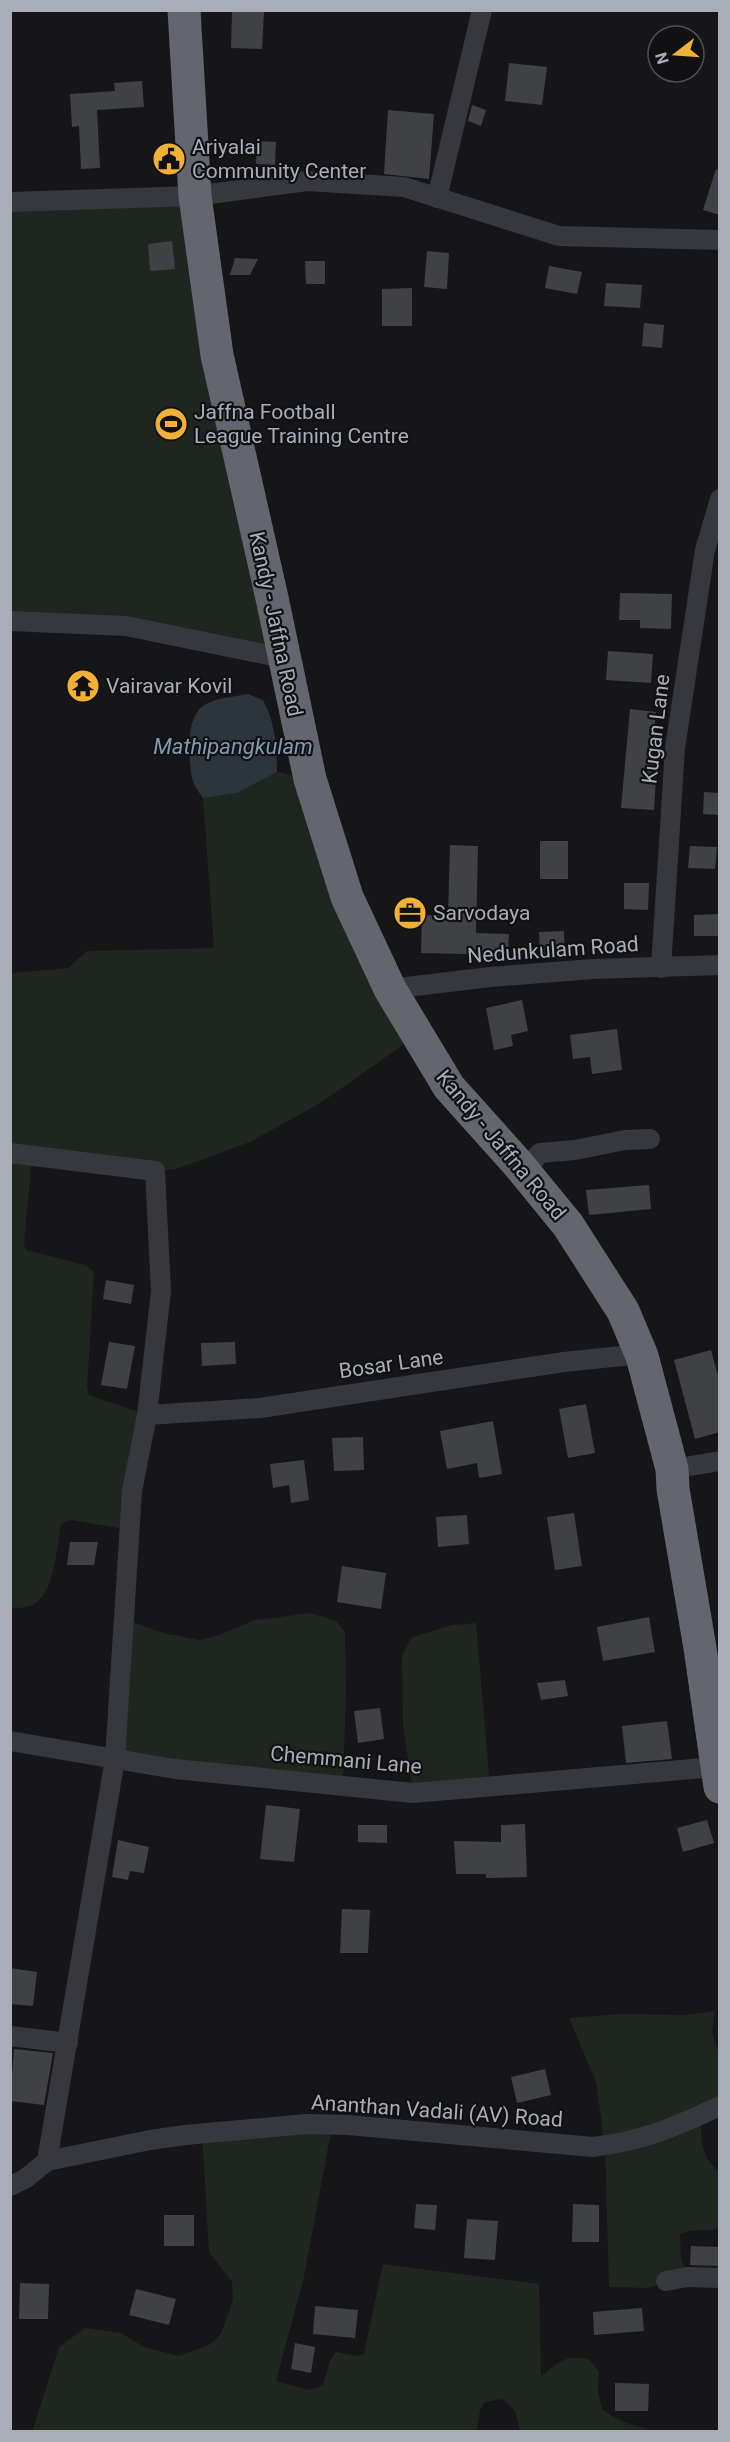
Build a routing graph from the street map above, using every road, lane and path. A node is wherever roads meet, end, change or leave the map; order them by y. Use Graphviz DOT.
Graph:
graph roads {
  1 [pos="184,10"];
  2 [pos="482,10"];
  3 [pos="195,196"];
  4 [pos="437,198"];
  5 [pos="10,202"];
  6 [pos="720,240"];
  7 [pos="720,499"];
  8 [pos="10,621"];
  9 [pos="283,658"];
  10 [pos="720,965"];
  11 [pos="661,968"];
  12 [pos="390,989"];
  13 [pos="651,1139"];
  14 [pos="10,1153"];
  15 [pos="524,1171"];
  16 [pos="641,1354"];
  17 [pos="147,1415"];
  18 [pos="720,1461"];
  19 [pos="672,1469"];
  20 [pos="10,1741"];
  21 [pos="115,1759"];
  22 [pos="718,1777"];
  23 [pos="10,2036"];
  24 [pos="68,2043"];
  25 [pos="720,2106"];
  26 [pos="47,2161"];
  27 [pos="10,2186"];
  28 [pos="720,2278"];
  29 [pos="666,2281"];
  1 -- 3 [label="highway, Kandy - Jaffna Road"];
  2 -- 4 [label="street"];
  3 -- 4 [label="street"];
  3 -- 5 [label="street"];
  3 -- 9 [label="highway, Kandy - Jaffna Road"];
  4 -- 6 [label="street"];
  7 -- 11 [label="street, Kugan Lane"];
  8 -- 9 [label="street"];
  9 -- 12 [label="highway, Kandy - Jaffna Road"];
  10 -- 11 [label="street, Nedunkulam Road"];
  11 -- 12 [label="street, Nedunkulam Road"];
  12 -- 15 [label="highway, Kandy - Jaffna Road"];
  13 -- 15 [label="street"];
  14 -- 17 [label="street"];
  15 -- 16 [label="highway, Kandy - Jaffna Road"];
  16 -- 17 [label="street, Bosar Lane"];
  16 -- 19 [label="highway, Kandy - Jaffna Road"];
  17 -- 21 [label="street"];
  18 -- 19 [label="street"];
  19 -- 22 [label="highway, Kandy - Jaffna Road"];
  20 -- 21 [label="street, Chemmani Lane"];
  21 -- 22 [label="street, Chemmani Lane"];
  21 -- 24 [label="street"];
  23 -- 24 [label="street"];
  24 -- 26 [label="street"];
  25 -- 26 [label="street, Ananthan Vadali (AV) Road"];
  26 -- 27 [label="street, Ananthan Vadali (AV) Road"];
  28 -- 29 [label="street"];
}
